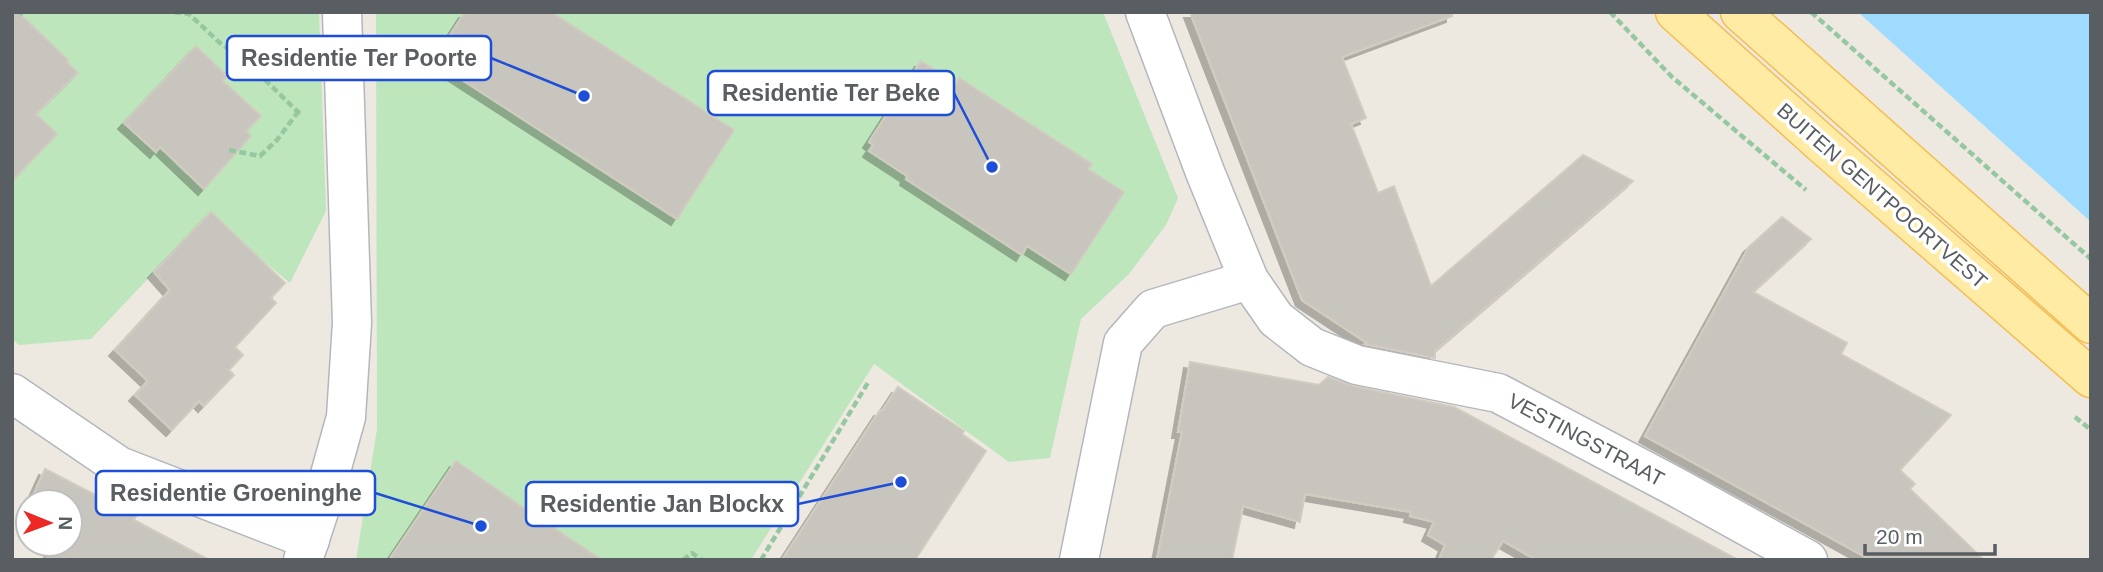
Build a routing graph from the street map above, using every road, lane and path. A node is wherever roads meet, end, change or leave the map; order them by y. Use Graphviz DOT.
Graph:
graph roads {
  1 [pos="174,12"];
  2 [pos="342,12"];
  3 [pos="1145,12"];
  4 [pos="1675,12"];
  5 [pos="1740,12"];
  6 [pos="1811,12"];
  7 [pos="189,13"];
  8 [pos="298,113"];
  9 [pos="345,122"];
  10 [pos="229,150"];
  11 [pos="2091,259"];
  12 [pos="1249,280"];
  13 [pos="2091,324"];
  14 [pos="2091,378"];
  15 [pos="869,381"];
  16 [pos="12,393"];
  17 [pos="306,550"];
  18 [pos="683,560"];
  19 [pos="702,560"];
  20 [pos="761,560"];
  21 [pos="1079,560"];
  22 [pos="1808,560"];
  1 -- 7 [label="path"];
  2 -- 9 [label="street"];
  3 -- 12 [label="street, VESTINGSTRAAT"];
  4 -- 14 [label="main road, BUITEN GENTPOORTVEST"];
  5 -- 13 [label="main road, BUITEN GENTPOORTVEST"];
  6 -- 11 [label="path"];
  7 -- 8 [label="path"];
  8 -- 9 [label="path"];
  8 -- 10 [label="path"];
  9 -- 17 [label="street"];
  12 -- 21 [label="street"];
  12 -- 22 [label="street, VESTINGSTRAAT"];
  15 -- 20 [label="path"];
  16 -- 17 [label="street"];
  18 -- 19 [label="path"];
}
